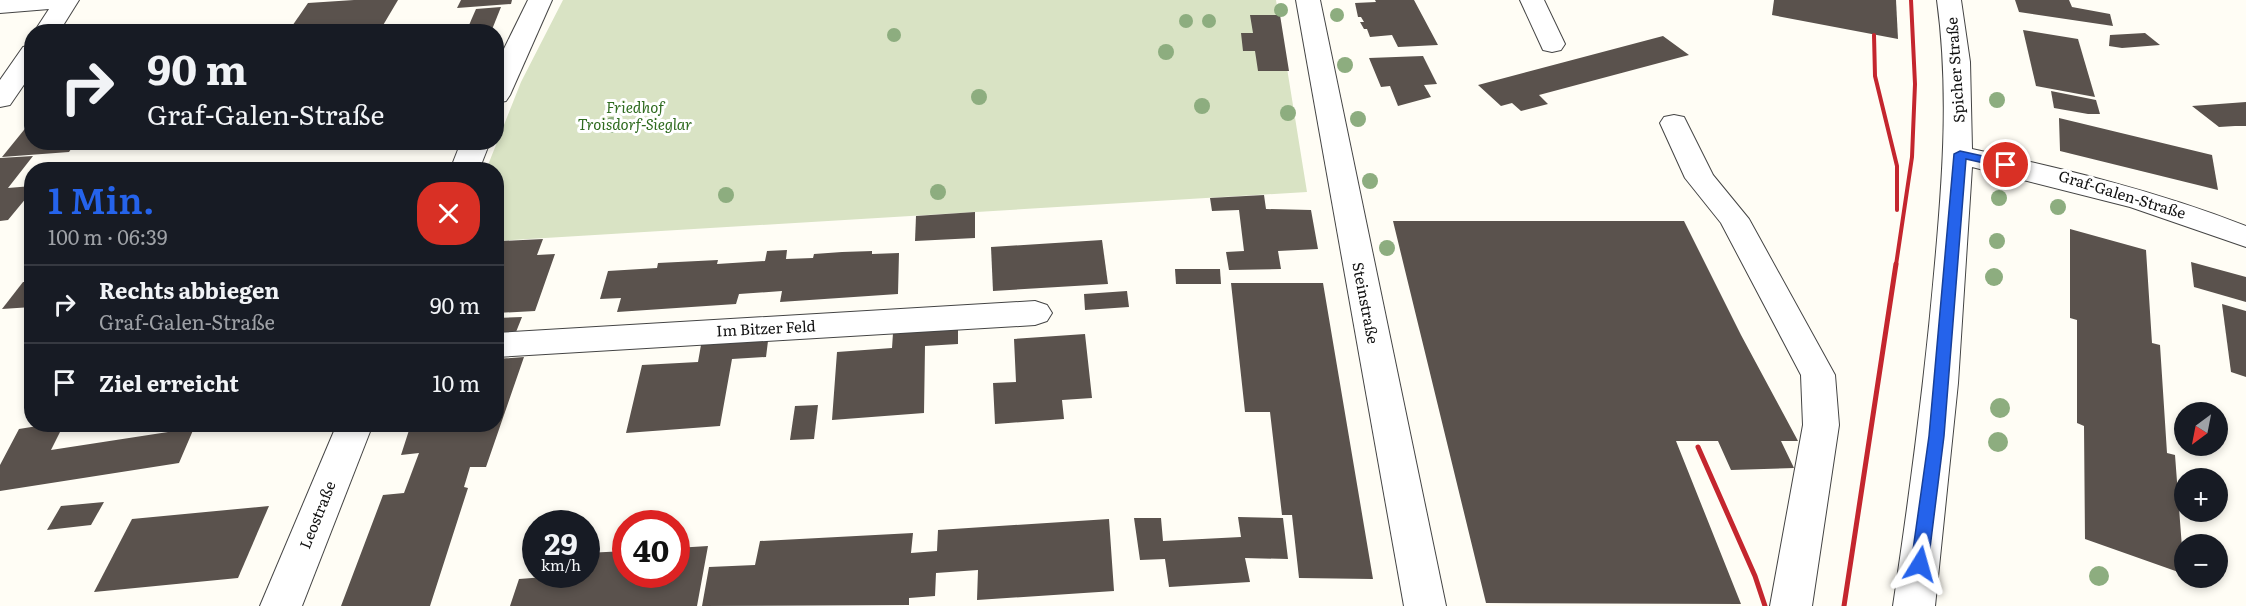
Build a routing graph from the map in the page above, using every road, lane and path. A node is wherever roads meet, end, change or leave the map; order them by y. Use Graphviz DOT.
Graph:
graph roads {
  1 [pos="66,0"];
  2 [pos="540,0"];
  3 [pos="1308,0"];
  4 [pos="1532,0"];
  5 [pos="1950,0"];
  6 [pos="0,6"];
  7 [pos="51,24"];
  8 [pos="1552,44"];
  9 [pos="24,64"];
  10 [pos="504,78"];
  11 [pos="0,99"];
  12 [pos="1674,123"];
  13 [pos="1960,154"];
  14 [pos="2246,237"];
  15 [pos="1035,314"];
  16 [pos="504,345"];
  17 [pos="352,432"];
  18 [pos="281,606"];
  19 [pos="1425,606"];
  20 [pos="1791,606"];
  21 [pos="1914,606"];
  1 -- 6 [label="street"];
  1 -- 7 [label="street"];
  2 -- 10 [label="street"];
  3 -- 19 [label="street, Steinstraße"];
  4 -- 8 [label="street"];
  5 -- 13 [label="street, Spicher Straße"];
  9 -- 11 [label="street"];
  12 -- 20 [label="street"];
  13 -- 14 [label="street, Graf-Galen-Straße"];
  13 -- 21 [label="street, Spicher Straße"];
  15 -- 16 [label="street, Im Bitzer Feld"];
  17 -- 18 [label="street, Leostraße"];
}
